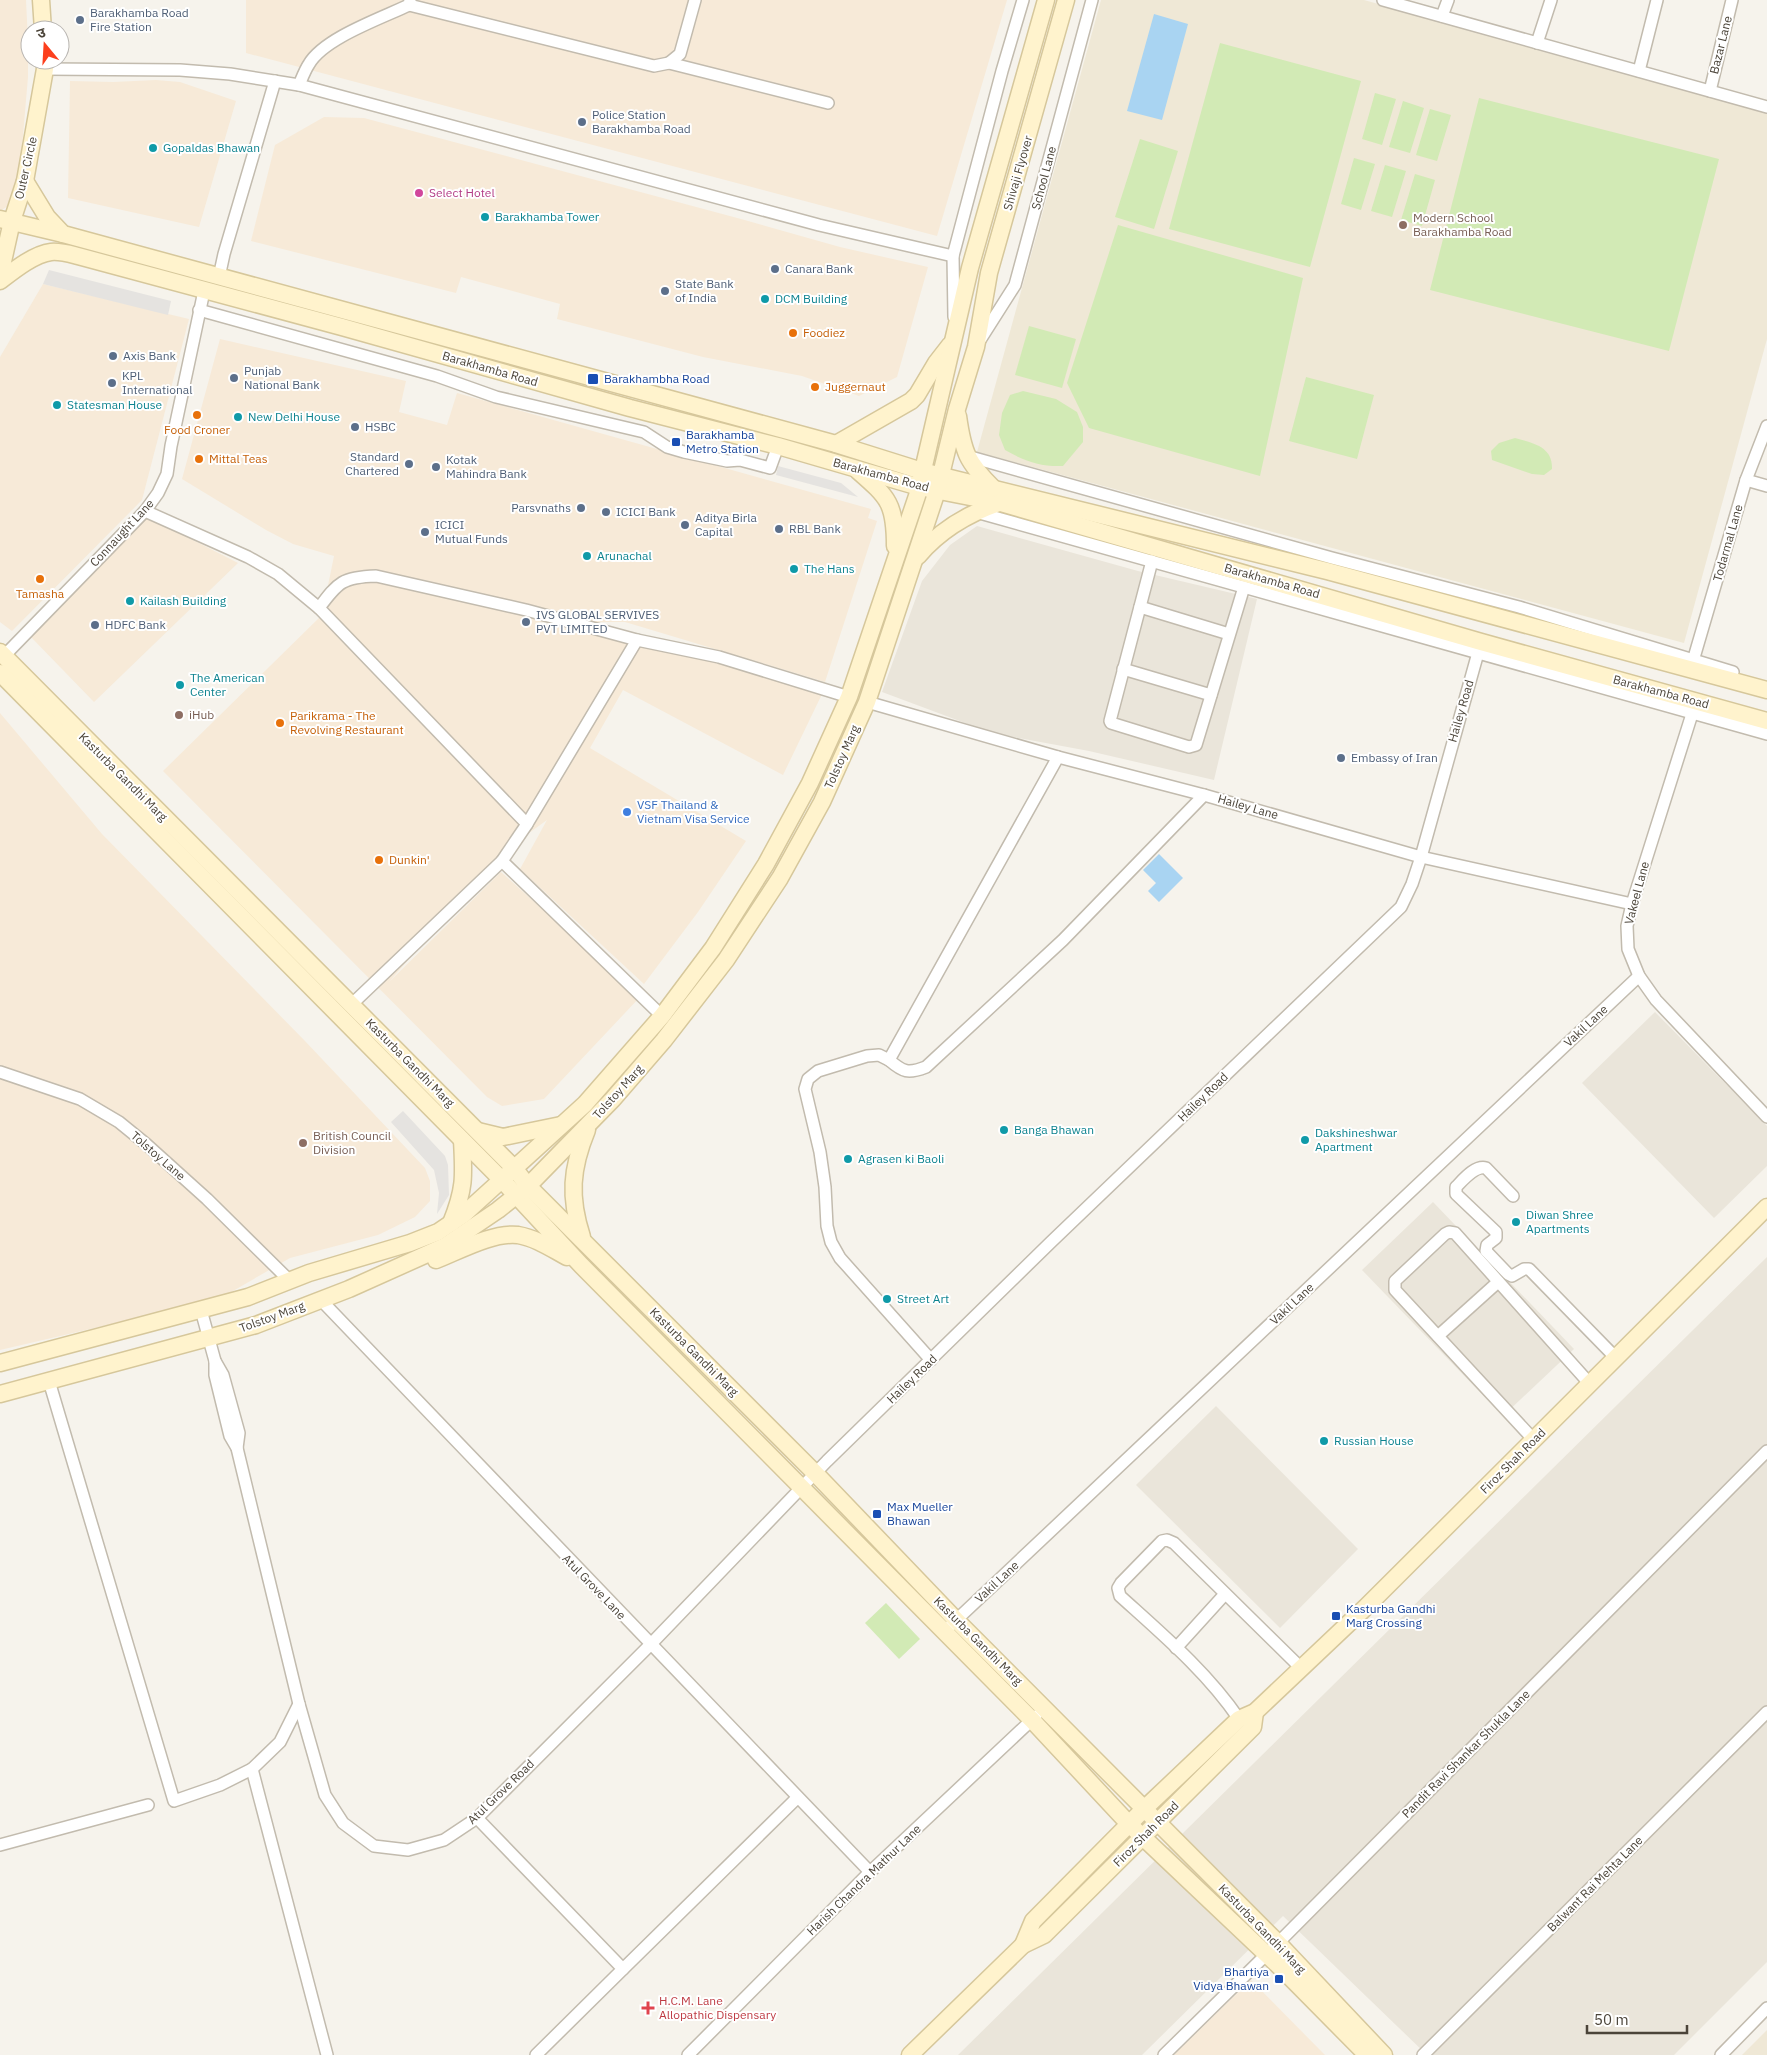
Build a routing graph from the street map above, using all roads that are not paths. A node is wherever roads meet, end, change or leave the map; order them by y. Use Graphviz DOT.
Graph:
graph roads {
  1 [pos="41,0"];
  2 [pos="695,0"];
  3 [pos="1023,0"];
  4 [pos="1046,0"];
  5 [pos="1066,0"];
  6 [pos="1092,0"];
  7 [pos="1383,0"];
  8 [pos="1448,0"];
  9 [pos="1551,0"];
  10 [pos="1657,0"];
  11 [pos="1732,0"];
  12 [pos="410,2"];
  13 [pos="1412,4"];
  14 [pos="1442,16"];
  15 [pos="42,20"];
  16 [pos="1537,43"];
  17 [pos="670,64"];
  18 [pos="70,65"];
  19 [pos="43,70"];
  20 [pos="1639,71"];
  21 [pos="275,81"];
  22 [pos="299,85"];
  23 [pos="1710,91"];
  24 [pos="828,104"];
  25 [pos="1767,107"];
  26 [pos="25,181"];
  27 [pos="6,220"];
  28 [pos="63,234"];
  29 [pos="953,256"];
  30 [pos="0,275"];
  31 [pos="219,277"];
  32 [pos="0,281"];
  33 [pos="204,291"];
  34 [pos="200,310"];
  35 [pos="385,339"];
  36 [pos="954,342"];
  37 [pos="976,347"];
  38 [pos="380,361"];
  39 [pos="957,409"];
  40 [pos="1767,426"];
  41 [pos="836,444"];
  42 [pos="778,446"];
  43 [pos="967,456"];
  44 [pos="855,468"];
  45 [pos="921,479"];
  46 [pos="1746,480"];
  47 [pos="938,483"];
  48 [pos="1767,486"];
  49 [pos="997,496"];
  50 [pos="145,511"];
  51 [pos="976,512"];
  52 [pos="895,558"];
  53 [pos="913,562"];
  54 [pos="1152,562"];
  55 [pos="1244,587"];
  56 [pos="1486,606"];
  57 [pos="1140,607"];
  58 [pos="319,608"];
  59 [pos="1230,634"];
  60 [pos="637,640"];
  61 [pos="1479,648"];
  62 [pos="2,654"];
  63 [pos="1693,662"];
  64 [pos="1123,669"];
  65 [pos="0,674"];
  66 [pos="1767,682"];
  67 [pos="1767,690"];
  68 [pos="1211,695"];
  69 [pos="849,697"];
  70 [pos="866,702"];
  71 [pos="1692,714"];
  72 [pos="1767,721"];
  73 [pos="1767,734"];
  74 [pos="1058,757"];
  75 [pos="1204,795"];
  76 [pos="527,824"];
  77 [pos="1421,857"];
  78 [pos="502,861"];
  79 [pos="1632,904"];
  80 [pos="1639,976"];
  81 [pos="352,1004"];
  82 [pos="662,1016"];
  83 [pos="888,1060"];
  84 [pos="0,1072"];
  85 [pos="1767,1117"];
  86 [pos="589,1123"];
  87 [pos="562,1125"];
  88 [pos="478,1131"];
  89 [pos="462,1140"];
  90 [pos="514,1168"];
  91 [pos="501,1179"];
  92 [pos="522,1190"];
  93 [pos="1513,1196"];
  94 [pos="1767,1207"];
  95 [pos="451,1223"];
  96 [pos="583,1240"];
  97 [pos="582,1265"];
  98 [pos="290,1281"];
  99 [pos="1498,1282"];
  100 [pos="349,1289"];
  101 [pos="320,1299"];
  102 [pos="201,1310"];
  103 [pos="1438,1336"];
  104 [pos="210,1337"];
  105 [pos="1616,1358"];
  106 [pos="931,1360"];
  107 [pos="0,1363"];
  108 [pos="49,1381"];
  109 [pos="1590,1384"];
  110 [pos="0,1394"];
  111 [pos="1534,1440"];
  112 [pos="1767,1451"];
  113 [pos="815,1473"];
  114 [pos="800,1488"];
  115 [pos="1226,1594"];
  116 [pos="956,1620"];
  117 [pos="943,1631"];
  118 [pos="650,1645"];
  119 [pos="1176,1648"];
  120 [pos="1301,1668"];
  121 [pos="299,1704"];
  122 [pos="1044,1708"];
  123 [pos="1256,1712"];
  124 [pos="1767,1712"];
  125 [pos="1239,1719"];
  126 [pos="1032,1720"];
  127 [pos="252,1769"];
  128 [pos="797,1798"];
  129 [pos="148,1805"];
  130 [pos="1144,1809"];
  131 [pos="477,1818"];
  132 [pos="1157,1823"];
  133 [pos="1129,1824"];
  134 [pos="1143,1838"];
  135 [pos="0,1845"];
  136 [pos="870,1872"];
  137 [pos="1023,1945"];
  138 [pos="1272,1949"];
  139 [pos="623,1969"];
  140 [pos="1767,2008"];
  141 [pos="327,2055"];
  142 [pos="536,2055"];
  143 [pos="688,2055"];
  144 [pos="910,2055"];
  145 [pos="1164,2055"];
  146 [pos="1367,2055"];
  147 [pos="1384,2055"];
  148 [pos="1423,2055"];
  149 [pos="1721,2055"];
  1 -- 15 [label="main road"];
  2 -- 17 [label="street"];
  3 -- 29 [label="street"];
  4 -- 36 [label="main road, Shivaji Flyover"];
  5 -- 37 [label="main road, Shivaji Flyover"];
  6 -- 37 [label="street, School Lane"];
  7 -- 13 [label="street"];
  8 -- 14 [label="street"];
  9 -- 16 [label="street"];
  10 -- 20 [label="street"];
  11 -- 23 [label="street, Bazar Lane"];
  12 -- 17 [label="street"];
  12 -- 22 [label="street"];
  13 -- 14 [label="street"];
  14 -- 16 [label="street"];
  16 -- 20 [label="street"];
  17 -- 24 [label="street"];
  18 -- 21 [label="street"];
  19 -- 26 [label="main road, Outer Circle"];
  20 -- 23 [label="street"];
  21 -- 22 [label="street"];
  21 -- 31 [label="street"];
  22 -- 29 [label="street"];
  23 -- 25 [label="street"];
  26 -- 27 [label="main road, Outer Circle"];
  26 -- 28 [label="main road"];
  27 -- 28 [label="main road, Barakhamba Road"];
  27 -- 30 [label="main road, Outer Circle"];
  28 -- 31 [label="main road, Barakhamba Road"];
  29 -- 36 [label="street"];
  31 -- 41 [label="main road, Barakhamba Road"];
  32 -- 33 [label="main road, Barakhamba Road"];
  33 -- 34 [label="street, Connaught Lane"];
  33 -- 35 [label="main road, Barakhamba Road"];
  34 -- 38 [label="street"];
  34 -- 50 [label="street, Connaught Lane"];
  35 -- 38 [label="street"];
  35 -- 42 [label="main road, Barakhamba Road"];
  36 -- 41 [label="main road"];
  36 -- 45 [label="main road, Shivaji Flyover"];
  37 -- 39 [label="main road, Shivaji Flyover"];
  38 -- 42 [label="street"];
  39 -- 43 [label="main road"];
  39 -- 47 [label="main road, Tolstoy Marg"];
  40 -- 46 [label="street, Todarmal Lane"];
  41 -- 45 [label="main road, Barakhamba Road"];
  42 -- 44 [label="main road, Barakhamba Road"];
  43 -- 49 [label="main road"];
  43 -- 56 [label="street"];
  44 -- 45 [label="main road, Barakhamba Road"];
  44 -- 52 [label="main road"];
  45 -- 47 [label="main road, Barakhamba Road"];
  45 -- 52 [label="main road, Tolstoy Marg"];
  46 -- 48 [label="street"];
  46 -- 63 [label="street, Todarmal Lane"];
  47 -- 49 [label="main road, Barakhamba Road"];
  47 -- 53 [label="main road, Tolstoy Marg"];
  49 -- 51 [label="main road"];
  49 -- 56 [label="main road, Barakhamba Road"];
  49 -- 61 [label="main road, Barakhamba Road"];
  50 -- 58 [label="street"];
  50 -- 62 [label="street, Connaught Lane"];
  51 -- 53 [label="main road"];
  51 -- 54 [label="street"];
  52 -- 69 [label="main road, Tolstoy Marg"];
  53 -- 70 [label="main road, Tolstoy Marg"];
  54 -- 55 [label="street"];
  54 -- 57 [label="street"];
  55 -- 59 [label="street"];
  55 -- 61 [label="street"];
  56 -- 63 [label="street"];
  56 -- 67 [label="main road, Barakhamba Road"];
  57 -- 59 [label="street"];
  57 -- 64 [label="street"];
  58 -- 60 [label="street"];
  58 -- 76 [label="street"];
  59 -- 68 [label="street"];
  60 -- 69 [label="street"];
  60 -- 76 [label="street"];
  61 -- 71 [label="street"];
  61 -- 72 [label="main road, Barakhamba Road"];
  61 -- 77 [label="street, Hailey Road"];
  62 -- 81 [label="main road, Kasturba Gandhi Marg"];
  63 -- 66 [label="street"];
  64 -- 68 [label="street"];
  64 -- 68 [label="street"];
  65 -- 89 [label="main road, Kasturba Gandhi Marg"];
  69 -- 82 [label="main road, Tolstoy Marg"];
  70 -- 74 [label="street, Hailey Lane"];
  70 -- 86 [label="main road, Tolstoy Marg"];
  71 -- 73 [label="street"];
  71 -- 79 [label="street, Vakeel Lane"];
  74 -- 75 [label="street, Hailey Lane"];
  74 -- 83 [label="street"];
  75 -- 77 [label="street, Hailey Lane"];
  75 -- 83 [label="street"];
  76 -- 78 [label="street"];
  77 -- 79 [label="street, Hailey Lane"];
  77 -- 106 [label="street, Hailey Road"];
  78 -- 81 [label="street"];
  78 -- 82 [label="street"];
  79 -- 80 [label="street, Vakeel Lane"];
  80 -- 85 [label="street, Vakeel Lane"];
  80 -- 116 [label="street, Vakil Lane"];
  81 -- 88 [label="main road, Kasturba Gandhi Marg"];
  82 -- 87 [label="main road, Tolstoy Marg"];
  83 -- 106 [label="street"];
  84 -- 98 [label="street, Tolstoy Lane"];
  86 -- 92 [label="main road, Tolstoy Marg"];
  86 -- 96 [label="main road"];
  87 -- 88 [label="main road"];
  87 -- 90 [label="main road, Tolstoy Marg"];
  88 -- 90 [label="main road, Kasturba Gandhi Marg"];
  89 -- 91 [label="main road, Kasturba Gandhi Marg"];
  89 -- 95 [label="main road"];
  90 -- 91 [label="main road, Tolstoy Marg"];
  90 -- 92 [label="main road, Kasturba Gandhi Marg"];
  91 -- 92 [label="main road, Kasturba Gandhi Marg"];
  91 -- 95 [label="main road, Tolstoy Marg"];
  92 -- 96 [label="main road, Kasturba Gandhi Marg"];
  92 -- 97 [label="main road, Kasturba Gandhi Marg"];
  92 -- 100 [label="main road, Tolstoy Marg"];
  93 -- 105 [label="street"];
  94 -- 105 [label="main road, Firoz Shah Road"];
  95 -- 98 [label="main road, Tolstoy Marg"];
  96 -- 113 [label="main road, Kasturba Gandhi Marg"];
  97 -- 100 [label="main road"];
  97 -- 114 [label="main road, Kasturba Gandhi Marg"];
  98 -- 102 [label="main road, Tolstoy Marg"];
  99 -- 103 [label="street"];
  99 -- 103 [label="street"];
  99 -- 109 [label="street"];
  100 -- 101 [label="main road, Tolstoy Marg"];
  101 -- 104 [label="main road, Tolstoy Marg"];
  101 -- 118 [label="street, Atul Grove Lane"];
  102 -- 104 [label="street, Atul Grove Road"];
  102 -- 107 [label="main road, Tolstoy Marg"];
  103 -- 111 [label="street"];
  104 -- 108 [label="main road, Tolstoy Marg"];
  104 -- 121 [label="street, Atul Grove Road"];
  105 -- 109 [label="main road, Firoz Shah Road"];
  106 -- 113 [label="street, Hailey Road"];
  108 -- 110 [label="main road, Tolstoy Marg"];
  108 -- 127 [label="street"];
  109 -- 111 [label="main road, Firoz Shah Road"];
  111 -- 120 [label="main road, Firoz Shah Road"];
  112 -- 138 [label="street, Pandit Ravi Shankar Shukla Lane"];
  113 -- 114 [label="street, Hailey Road"];
  113 -- 116 [label="main road, Kasturba Gandhi Marg"];
  114 -- 117 [label="main road, Kasturba Gandhi Marg"];
  114 -- 118 [label="street, Atul Grove Road"];
  115 -- 119 [label="street"];
  115 -- 119 [label="street"];
  115 -- 120 [label="street"];
  116 -- 117 [label="street, Vakil Lane"];
  116 -- 122 [label="main road, Kasturba Gandhi Marg"];
  117 -- 126 [label="main road, Kasturba Gandhi Marg"];
  118 -- 128 [label="street, Atul Grove Lane"];
  118 -- 131 [label="street, Atul Grove Road"];
  119 -- 125 [label="street"];
  120 -- 123 [label="main road, Firoz Shah Road"];
  121 -- 127 [label="street"];
  121 -- 131 [label="street, Atul Grove Road"];
  122 -- 126 [label="street, Harish Chandra Mathur Lane"];
  122 -- 130 [label="main road, Kasturba Gandhi Marg"];
  123 -- 125 [label="main road, Firoz Shah Road"];
  123 -- 132 [label="main road, Firoz Shah Road"];
  124 -- 148 [label="street, Balwant Rai Mehta Lane"];
  125 -- 130 [label="main road, Firoz Shah Road"];
  126 -- 133 [label="main road, Kasturba Gandhi Marg"];
  126 -- 136 [label="street, Harish Chandra Mathur Lane"];
  127 -- 141 [label="street"];
  128 -- 136 [label="street, Atul Grove Lane"];
  128 -- 139 [label="street"];
  129 -- 135 [label="street"];
  130 -- 132 [label="main road, Kasturba Gandhi Marg"];
  130 -- 133 [label="main road, Firoz Shah Road"];
  131 -- 139 [label="street"];
  132 -- 134 [label="main road, Firoz Shah Road"];
  132 -- 138 [label="main road, Kasturba Gandhi Marg"];
  133 -- 134 [label="main road, Kasturba Gandhi Marg"];
  133 -- 137 [label="main road, Firoz Shah Road"];
  134 -- 137 [label="main road, Firoz Shah Road"];
  134 -- 138 [label="main road, Kasturba Gandhi Marg"];
  136 -- 143 [label="street, Harish Chandra Mathur Lane"];
  137 -- 144 [label="main road, Firoz Shah Road"];
  138 -- 145 [label="street, Pandit Ravi Shankar Shukla Lane"];
  138 -- 146 [label="main road, Kasturba Gandhi Marg"];
  138 -- 147 [label="main road, Kasturba Gandhi Marg"];
  139 -- 142 [label="street"];
  140 -- 149 [label="street"];
}
